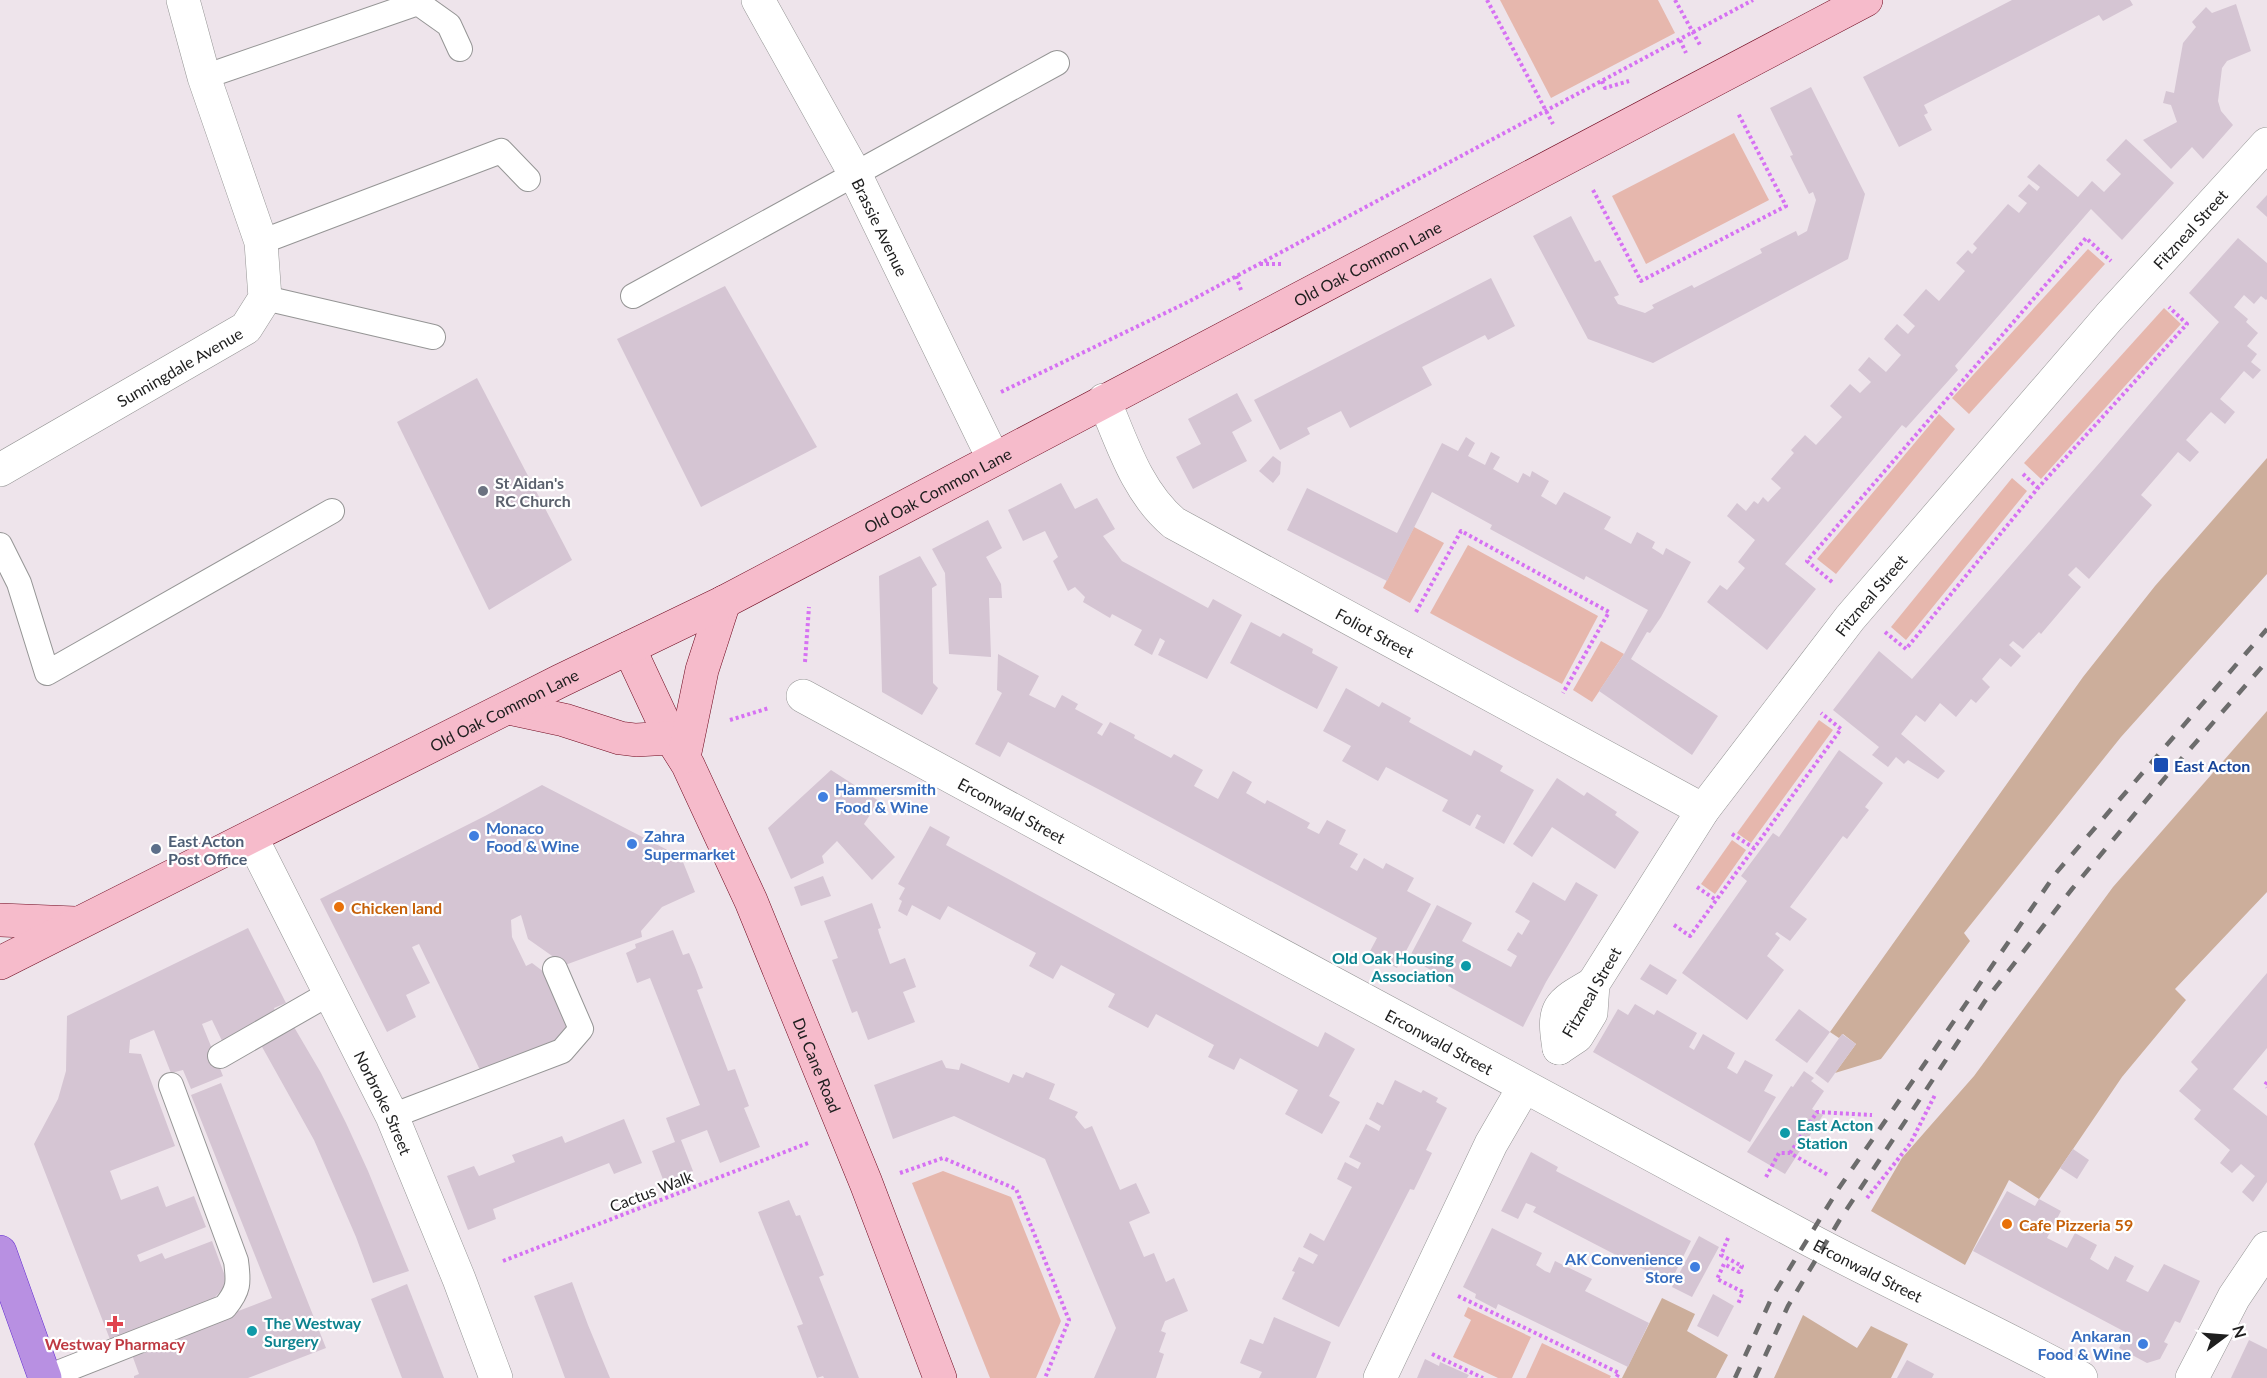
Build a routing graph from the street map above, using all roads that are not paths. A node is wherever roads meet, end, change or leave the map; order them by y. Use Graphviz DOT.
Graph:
graph roads {
  1 [pos="758,0"];
  2 [pos="1866,0"];
  3 [pos="190,2"];
  4 [pos="460,49"];
  5 [pos="1057,63"];
  6 [pos="204,77"];
  7 [pos="2267,144"];
  8 [pos="855,174"];
  9 [pos="528,178"];
  10 [pos="261,242"];
  11 [pos="633,296"];
  12 [pos="265,298"];
  13 [pos="433,337"];
  14 [pos="1104,400"];
  15 [pos="993,458"];
  16 [pos="0,470"];
  17 [pos="332,511"];
  18 [pos="0,545"];
  19 [pos="724,602"];
  20 [pos="629,648"];
  21 [pos="803,696"];
  22 [pos="508,708"];
  23 [pos="678,748"];
  24 [pos="1703,810"];
  25 [pos="251,837"];
  26 [pos="0,920"];
  27 [pos="80,923"];
  28 [pos="0,963"];
  29 [pos="555,969"];
  30 [pos="330,993"];
  31 [pos="220,1056"];
  32 [pos="171,1085"];
  33 [pos="1530,1090"];
  34 [pos="392,1116"];
  35 [pos="2267,1248"];
  36 [pos="0,1252"];
  37 [pos="45,1378"];
  38 [pos="496,1378"];
  39 [pos="940,1378"];
  40 [pos="1380,1378"];
  41 [pos="2080,1378"];
  42 [pos="2192,1378"];
  1 -- 8 [label="street, Brassie Avenue"];
  2 -- 14 [label="street, Old Oak Common Lane"];
  3 -- 6 [label="street"];
  4 -- 6 [label="lane"];
  5 -- 8 [label="lane"];
  6 -- 10 [label="street"];
  7 -- 24 [label="street, Fitzneal Street"];
  8 -- 11 [label="lane"];
  8 -- 15 [label="street, Brassie Avenue"];
  9 -- 10 [label="lane"];
  10 -- 12 [label="street"];
  12 -- 13 [label="lane"];
  12 -- 16 [label="street, Sunningdale Avenue"];
  14 -- 15 [label="street, Old Oak Common Lane"];
  14 -- 24 [label="street, Foliot Street"];
  15 -- 19 [label="street, Old Oak Common Lane"];
  17 -- 18 [label="lane"];
  19 -- 20 [label="street, Old Oak Common Lane"];
  19 -- 23 [label="street"];
  20 -- 22 [label="street, Old Oak Common Lane"];
  20 -- 23 [label="street, Du Cane Road"];
  21 -- 33 [label="street, Erconwald Street"];
  22 -- 23 [label="street"];
  22 -- 25 [label="street, Old Oak Common Lane"];
  23 -- 39 [label="street, Du Cane Road"];
  24 -- 33 [label="street, Fitzneal Street"];
  25 -- 27 [label="street, Old Oak Common Lane"];
  25 -- 30 [label="street, Norbroke Street"];
  26 -- 27 [label="street"];
  27 -- 28 [label="street, Old Oak Common Lane"];
  29 -- 34 [label="lane"];
  30 -- 31 [label="lane"];
  30 -- 34 [label="street, Norbroke Street"];
  32 -- 37 [label="lane"];
  33 -- 40 [label="street, Fitzneal Street"];
  33 -- 41 [label="street, Erconwald Street"];
  34 -- 38 [label="street, Norbroke Street"];
  35 -- 42 [label="street"];
  36 -- 37 [label="highway"];
}
